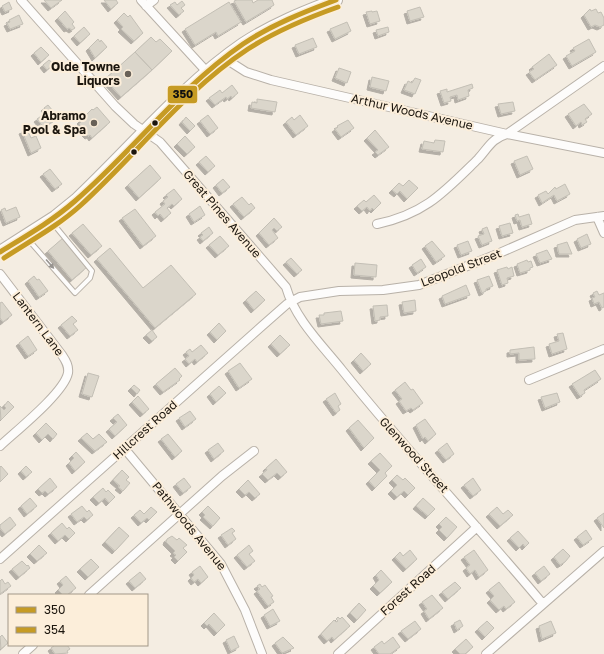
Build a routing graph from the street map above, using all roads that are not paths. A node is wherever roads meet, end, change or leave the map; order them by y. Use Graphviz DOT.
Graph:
graph roads {
  1 [pos="21,0"];
  2 [pos="154,0"];
  3 [pos="336,0"];
  4 [pos="143,3"];
  5 [pos="224,58"];
  6 [pos="604,66"];
  7 [pos="207,72"];
  8 [pos="146,132"];
  9 [pos="507,134"];
  10 [pos="604,153"];
  11 [pos="600,216"];
  12 [pos="50,220"];
  13 [pos="377,224"];
  14 [pos="604,233"];
  15 [pos="26,236"];
  16 [pos="0,252"];
  17 [pos="0,274"];
  18 [pos="291,302"];
  19 [pos="604,349"];
  20 [pos="529,380"];
  21 [pos="0,446"];
  22 [pos="124,448"];
  23 [pos="254,451"];
  24 [pos="181,514"];
  25 [pos="477,527"];
  26 [pos="604,551"];
  27 [pos="0,559"];
  28 [pos="90,594"];
  29 [pos="543,604"];
  30 [pos="32,649"];
  31 [pos="23,654"];
  32 [pos="262,654"];
  33 [pos="338,654"];
  34 [pos="486,654"];
  1 -- 8 [label="street, Great Pines Avenue"];
  2 -- 4 [label="street"];
  3 -- 5 [label="main road"];
  4 -- 7 [label="street"];
  5 -- 7 [label="main road"];
  5 -- 9 [label="street, Arthur Woods Avenue"];
  6 -- 9 [label="street"];
  7 -- 8 [label="main road"];
  8 -- 12 [label="main road"];
  8 -- 18 [label="street, Great Pines Avenue"];
  9 -- 10 [label="street, Arthur Woods Avenue"];
  9 -- 13 [label="street"];
  11 -- 14 [label="street"];
  11 -- 18 [label="street, Leopold Street"];
  12 -- 15 [label="main road"];
  15 -- 12 [label="lane, one-way"];
  15 -- 16 [label="main road"];
  17 -- 21 [label="street, Lantern Lane"];
  18 -- 22 [label="street, Hillcrest Road"];
  18 -- 25 [label="street, Glenwood Street"];
  19 -- 20 [label="street"];
  22 -- 24 [label="street, Pathwoods Avenue"];
  22 -- 27 [label="street, Hillcrest Road"];
  23 -- 24 [label="street"];
  24 -- 28 [label="street"];
  24 -- 32 [label="street, Pathwoods Avenue"];
  25 -- 29 [label="street, Glenwood Street"];
  25 -- 33 [label="street, Forest Road"];
  26 -- 29 [label="street"];
  29 -- 34 [label="street"];
  30 -- 31 [label="street"];
}
